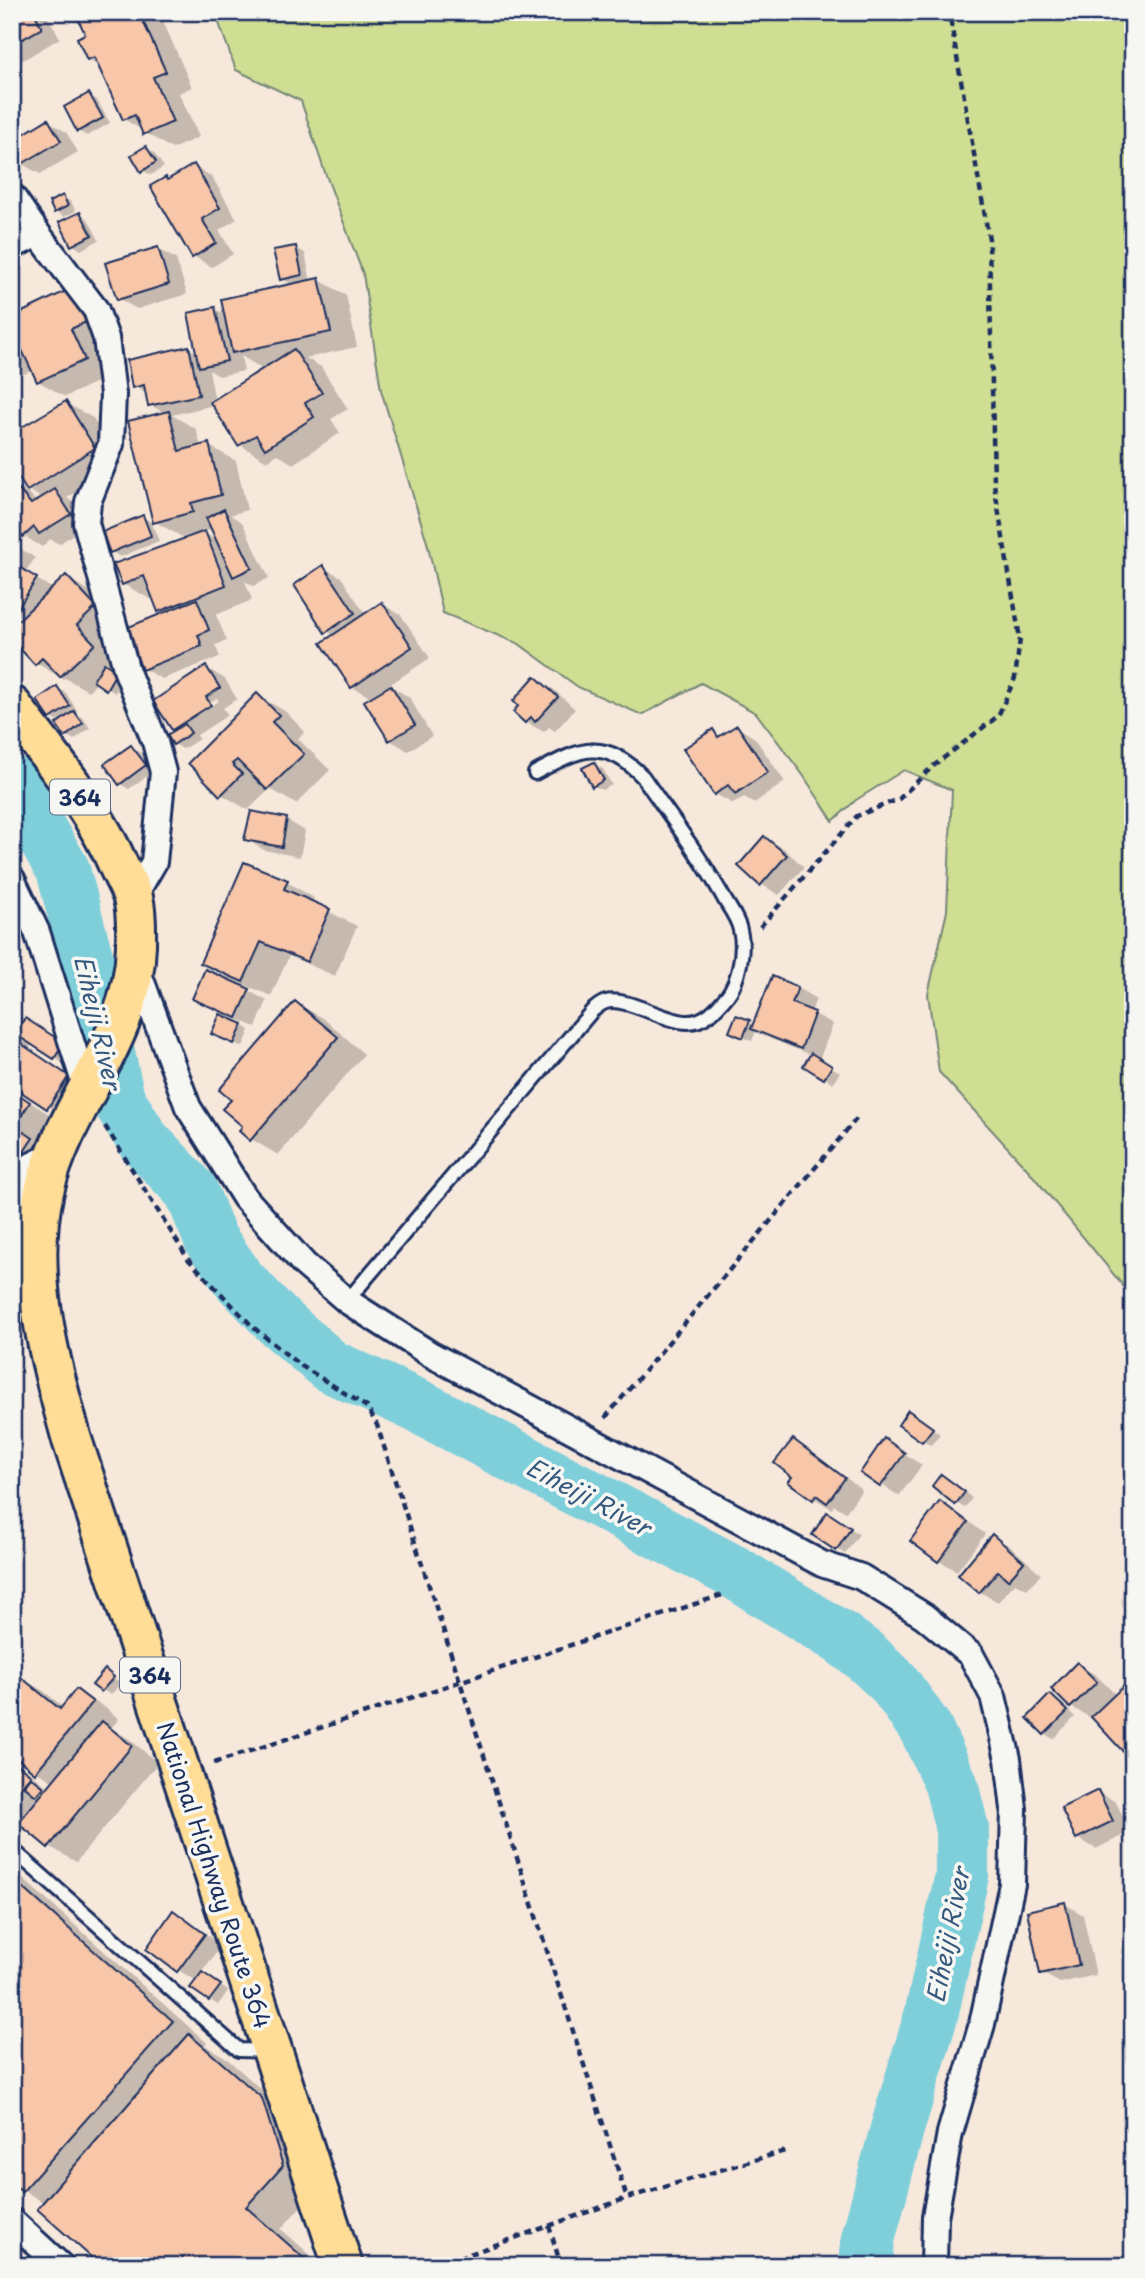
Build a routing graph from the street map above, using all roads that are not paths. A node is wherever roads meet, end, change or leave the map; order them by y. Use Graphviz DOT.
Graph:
graph roads {
  1 [pos="12,196"];
  2 [pos="38,234"];
  3 [pos="12,246"];
  4 [pos="12,706"];
  5 [pos="535,773"];
  6 [pos="12,878"];
  7 [pos="132,898"];
  8 [pos="134,977"];
  9 [pos="86,1094"];
  10 [pos="57,1153"];
  11 [pos="12,1196"];
  12 [pos="347,1301"];
  13 [pos="12,1849"];
  14 [pos="273,2051"];
  15 [pos="12,2221"];
  16 [pos="61,2266"];
  17 [pos="343,2266"];
  18 [pos="934,2266"];
  1 -- 2 [label="street"];
  2 -- 3 [label="street"];
  2 -- 7 [label="street"];
  4 -- 7 [label="highway, National Highway Route 364 / 364"];
  5 -- 12 [label="lane"];
  6 -- 9 [label="street"];
  7 -- 8 [label="highway, National Highway Route 364 / 364"];
  8 -- 9 [label="highway, National Highway Route 364 / 364"];
  8 -- 12 [label="street"];
  9 -- 10 [label="highway, National Highway Route 364 / 364"];
  10 -- 11 [label="street"];
  10 -- 14 [label="highway, National Highway Route 364 / 364"];
  12 -- 18 [label="street"];
  13 -- 14 [label="lane"];
  14 -- 17 [label="highway, National Highway Route 364 / 364"];
  15 -- 16 [label="street"];
}
